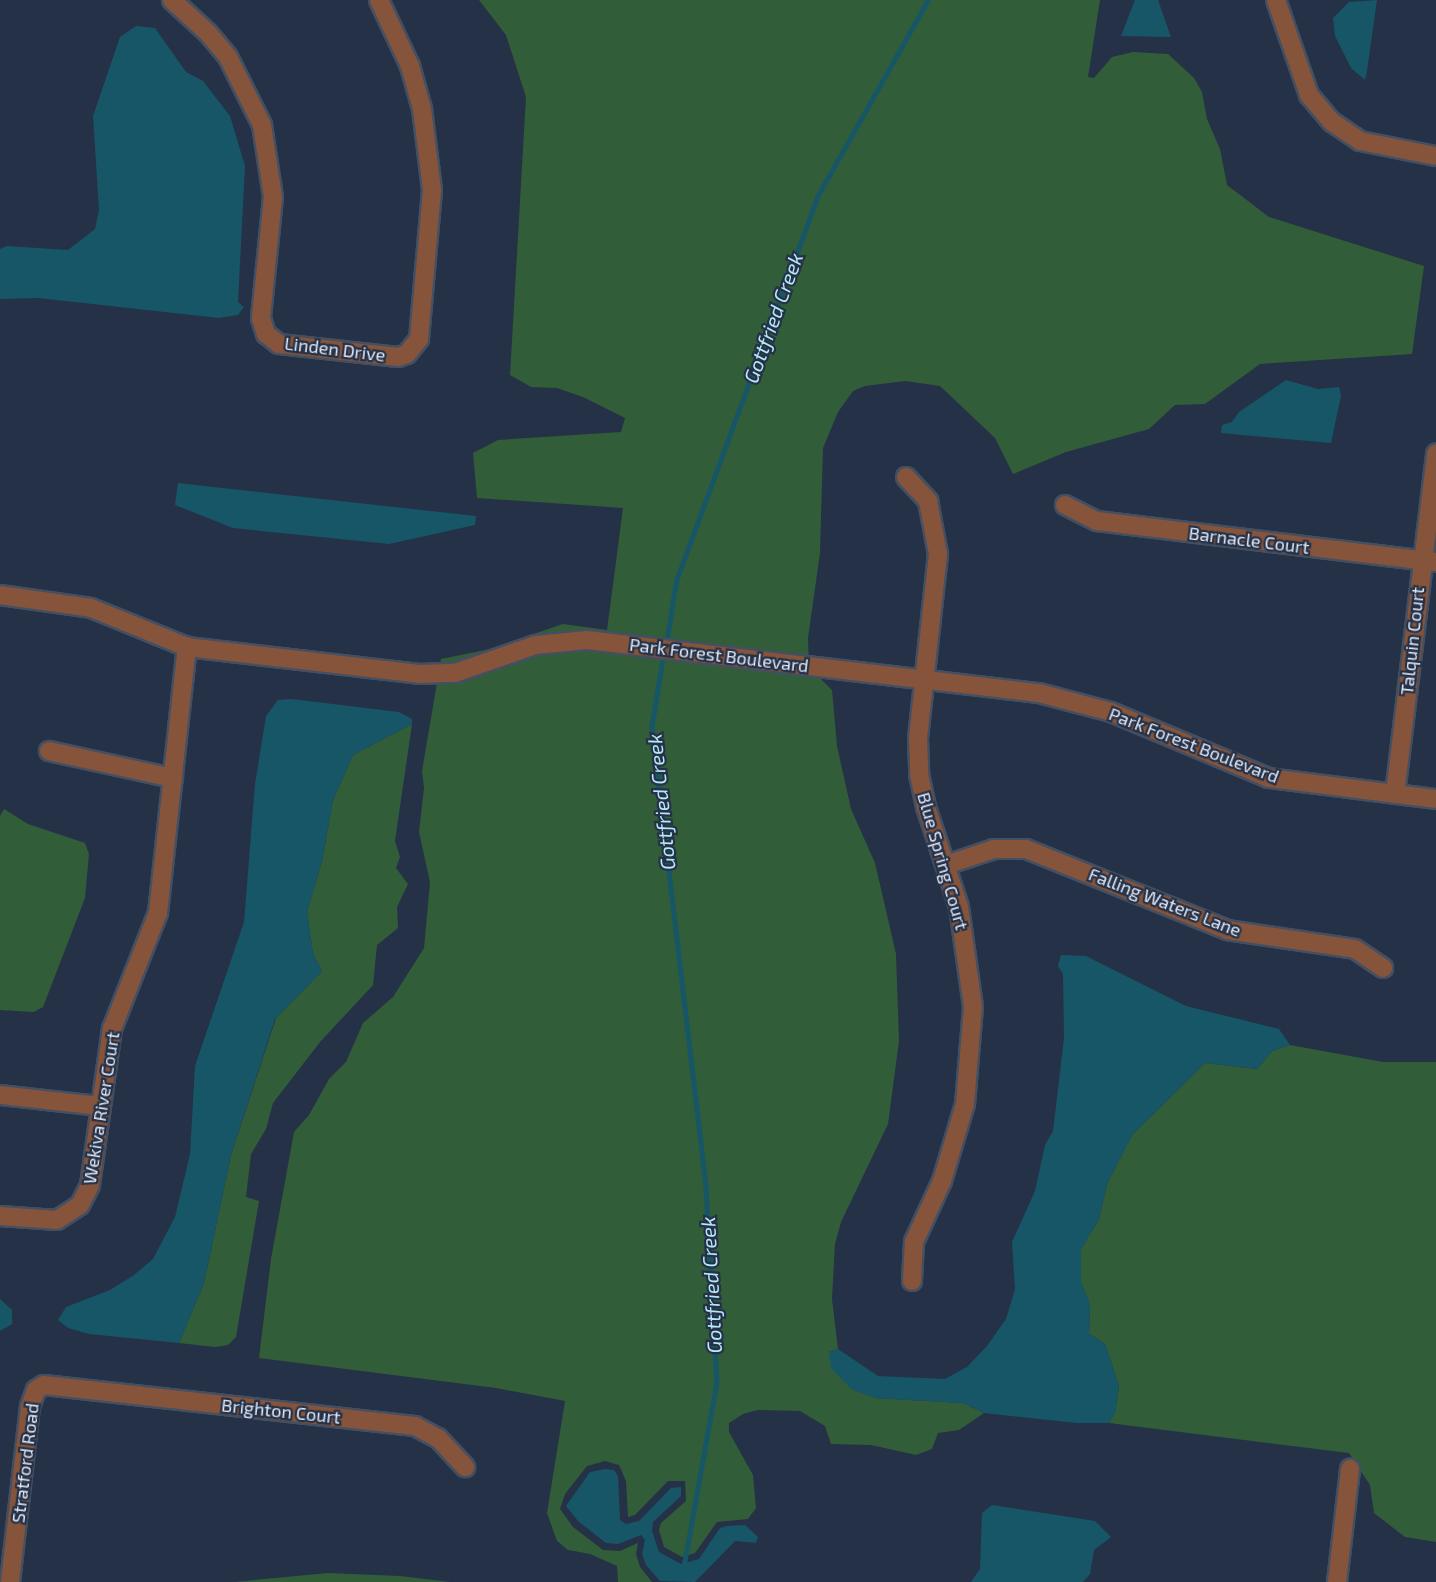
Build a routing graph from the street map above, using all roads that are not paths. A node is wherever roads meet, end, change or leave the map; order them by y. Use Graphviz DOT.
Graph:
graph roads {
  1 [pos="172,0"];
  2 [pos="379,0"];
  3 [pos="1275,0"];
  4 [pos="1436,156"];
  5 [pos="1436,453"];
  6 [pos="906,477"];
  7 [pos="1065,505"];
  8 [pos="1428,561"];
  9 [pos="0,595"];
  10 [pos="187,646"];
  11 [pos="924,679"];
  12 [pos="50,751"];
  13 [pos="173,778"];
  14 [pos="1395,794"];
  15 [pos="1436,799"];
  16 [pos="946,865"];
  17 [pos="1383,968"];
  18 [pos="0,1095"];
  19 [pos="100,1106"];
  20 [pos="0,1216"];
  21 [pos="912,1281"];
  22 [pos="81,1389"];
  23 [pos="465,1467"];
  24 [pos="1350,1469"];
  25 [pos="10,1582"];
  26 [pos="1337,1582"];
  1 -- 2 [label="street, Linden Drive"];
  3 -- 4 [label="street"];
  5 -- 8 [label="street, Talquin Court"];
  6 -- 11 [label="street, Blue Spring Court"];
  7 -- 8 [label="street, Barnacle Court"];
  8 -- 14 [label="street, Talquin Court"];
  9 -- 10 [label="street, Park Forest Boulevard"];
  10 -- 11 [label="street, Park Forest Boulevard"];
  10 -- 13 [label="street, Wekiva River Court"];
  11 -- 14 [label="street, Park Forest Boulevard"];
  11 -- 16 [label="street, Blue Spring Court"];
  12 -- 13 [label="street"];
  13 -- 19 [label="street, Wekiva River Court"];
  14 -- 15 [label="street, Park Forest Boulevard"];
  16 -- 17 [label="street, Falling Waters Lane"];
  16 -- 21 [label="street, Blue Spring Court"];
  18 -- 19 [label="street"];
  19 -- 20 [label="street, Wekiva River Court"];
  22 -- 23 [label="street, Brighton Court"];
  22 -- 25 [label="street, Stratford Road"];
  24 -- 26 [label="street"];
}
